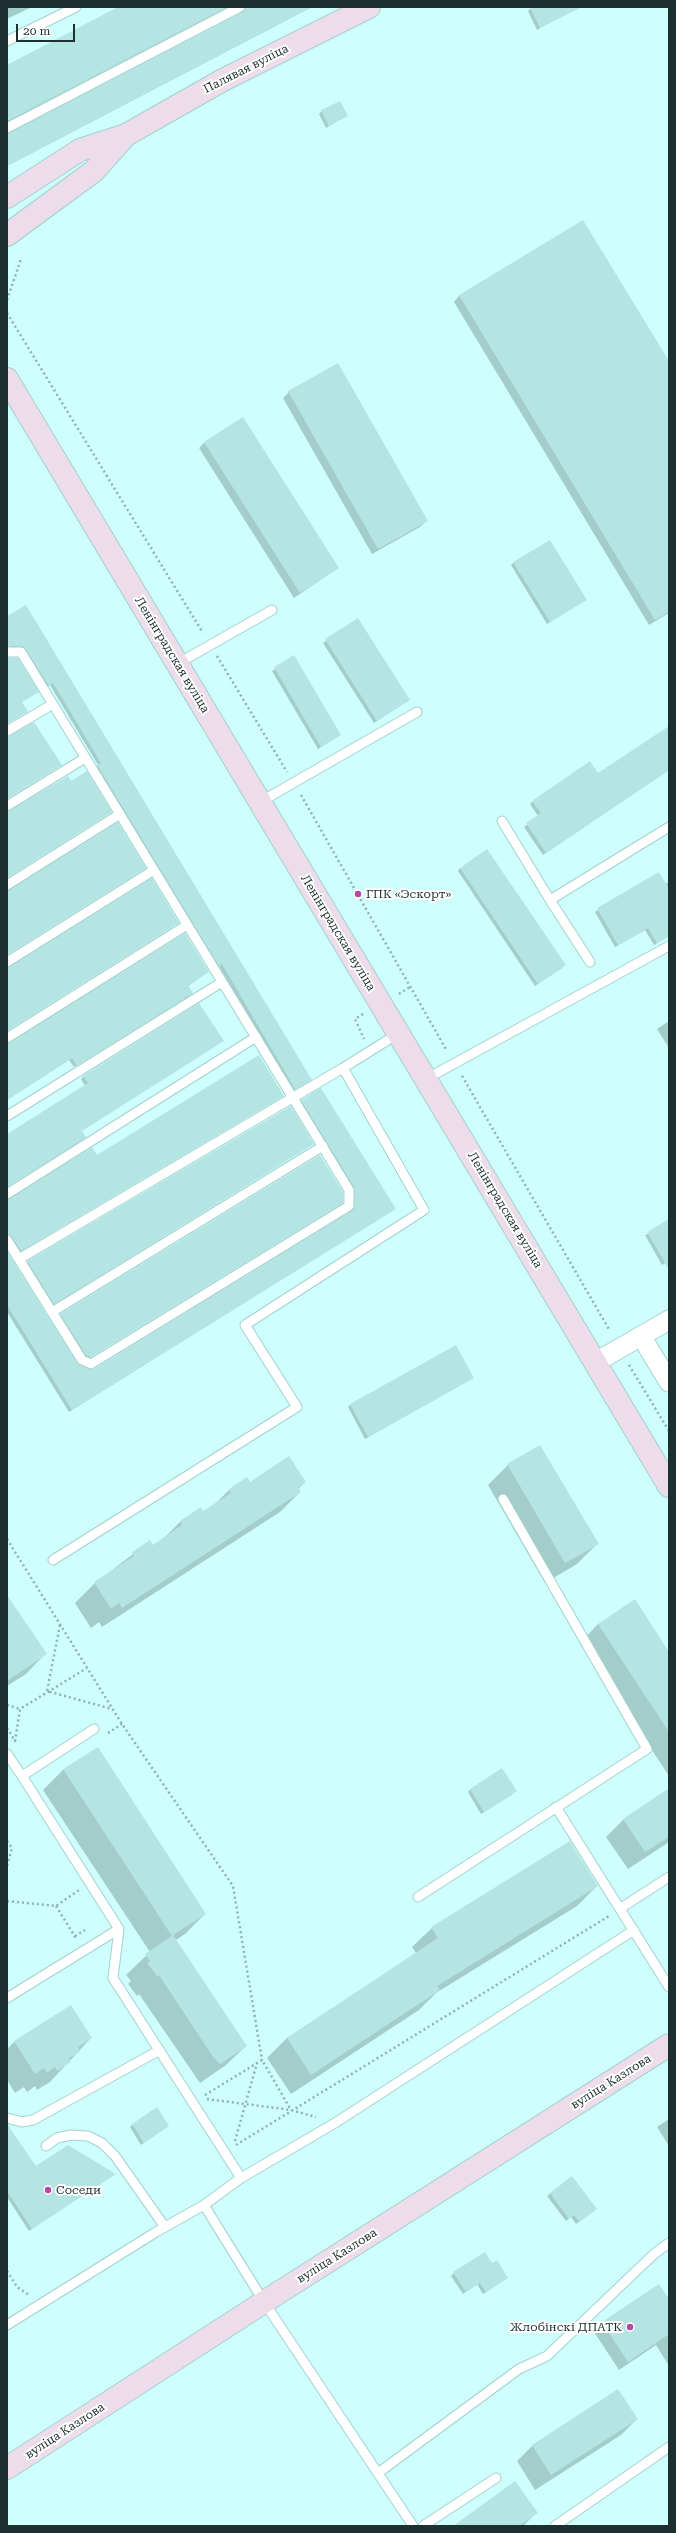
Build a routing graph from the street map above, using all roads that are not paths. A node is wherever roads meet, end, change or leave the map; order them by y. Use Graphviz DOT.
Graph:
graph roads {
  1 [pos="76,7"];
  2 [pos="240,7"];
  3 [pos="369,7"];
  4 [pos="7,41"];
  5 [pos="7,128"];
  6 [pos="126,135"];
  7 [pos="7,197"];
  8 [pos="7,235"];
  9 [pos="7,379"];
  10 [pos="272,610"];
  11 [pos="7,652"];
  12 [pos="177,664"];
  13 [pos="53,704"];
  14 [pos="417,712"];
  15 [pos="7,731"];
  16 [pos="85,758"];
  17 [pos="260,802"];
  18 [pos="7,806"];
  19 [pos="120,814"];
  20 [pos="502,821"];
  21 [pos="669,827"];
  22 [pos="154,870"];
  23 [pos="7,885"];
  24 [pos="550,900"];
  25 [pos="187,925"];
  26 [pos="669,946"];
  27 [pos="7,962"];
  28 [pos="590,962"];
  29 [pos="222,982"];
  30 [pos="399,1033"];
  31 [pos="256,1037"];
  32 [pos="7,1038"];
  33 [pos="343,1068"];
  34 [pos="426,1079"];
  35 [pos="292,1096"];
  36 [pos="7,1116"];
  37 [pos="323,1146"];
  38 [pos="7,1194"];
  39 [pos="7,1240"];
  40 [pos="19,1259"];
  41 [pos="52,1312"];
  42 [pos="669,1320"];
  43 [pos="641,1336"];
  44 [pos="596,1362"];
  45 [pos="669,1382"];
  46 [pos="669,1486"];
  47 [pos="503,1499"];
  48 [pos="53,1560"];
  49 [pos="94,1729"];
  50 [pos="7,1754"];
  51 [pos="22,1776"];
  52 [pos="556,1807"];
  53 [pos="669,1877"];
  54 [pos="418,1897"];
  55 [pos="621,1908"];
  56 [pos="119,1929"];
  57 [pos="634,1930"];
  58 [pos="669,1987"];
  59 [pos="7,1998"];
  60 [pos="669,2045"];
  61 [pos="158,2051"];
  62 [pos="7,2118"];
  63 [pos="46,2146"];
  64 [pos="241,2178"];
  65 [pos="204,2205"];
  66 [pos="165,2227"];
  67 [pos="669,2243"];
  68 [pos="264,2302"];
  69 [pos="7,2325"];
  70 [pos="669,2447"];
  71 [pos="7,2468"];
  72 [pos="378,2473"];
  73 [pos="496,2478"];
  74 [pos="413,2526"];
  75 [pos="423,2526"];
  76 [pos="555,2526"];
  1 -- 4 [label="lane"];
  2 -- 5 [label="lane"];
  3 -- 6 [label="main road, Палявая вуліца"];
  6 -- 7 [label="main road, Палявая вуліца"];
  6 -- 8 [label="main road, Палявая вуліца"];
  9 -- 12 [label="main road, Ленінградская вуліца"];
  10 -- 12 [label="lane"];
  11 -- 13 [label="lane"];
  12 -- 17 [label="main road, Ленінградская вуліца"];
  13 -- 15 [label="lane"];
  13 -- 16 [label="lane"];
  14 -- 17 [label="lane"];
  16 -- 18 [label="lane"];
  16 -- 19 [label="lane"];
  17 -- 30 [label="main road, Ленінградская вуліца"];
  19 -- 22 [label="lane"];
  19 -- 23 [label="lane"];
  20 -- 24 [label="lane"];
  21 -- 24 [label="lane"];
  22 -- 25 [label="lane"];
  22 -- 27 [label="lane"];
  24 -- 28 [label="lane"];
  25 -- 29 [label="lane"];
  25 -- 32 [label="lane"];
  26 -- 34 [label="lane"];
  29 -- 31 [label="lane"];
  29 -- 36 [label="lane"];
  30 -- 33 [label="lane"];
  30 -- 34 [label="main road, Ленінградская вуліца"];
  31 -- 35 [label="lane"];
  31 -- 38 [label="lane"];
  33 -- 35 [label="lane"];
  33 -- 48 [label="lane"];
  34 -- 44 [label="main road, Ленінградская вуліца"];
  35 -- 37 [label="lane"];
  35 -- 40 [label="lane"];
  37 -- 41 [label="lane"];
  37 -- 41 [label="lane"];
  39 -- 40 [label="lane"];
  40 -- 41 [label="lane"];
  42 -- 43 [label="street"];
  43 -- 44 [label="street"];
  43 -- 45 [label="street"];
  44 -- 46 [label="main road, Ленінградская вуліца"];
  47 -- 52 [label="lane"];
  49 -- 51 [label="lane"];
  50 -- 51 [label="lane"];
  51 -- 56 [label="lane"];
  52 -- 54 [label="lane"];
  52 -- 55 [label="lane"];
  53 -- 55 [label="lane"];
  55 -- 57 [label="lane"];
  56 -- 59 [label="lane"];
  56 -- 61 [label="lane"];
  57 -- 58 [label="lane"];
  57 -- 64 [label="lane"];
  60 -- 68 [label="main road, вуліца Казлова"];
  61 -- 62 [label="lane"];
  61 -- 64 [label="lane"];
  63 -- 66 [label="lane"];
  64 -- 65 [label="lane"];
  65 -- 66 [label="lane"];
  65 -- 68 [label="lane"];
  66 -- 69 [label="lane"];
  67 -- 72 [label="lane"];
  68 -- 71 [label="main road, вуліца Казлова"];
  68 -- 72 [label="lane"];
  70 -- 76 [label="lane"];
  72 -- 74 [label="lane"];
  73 -- 75 [label="lane"];
}
